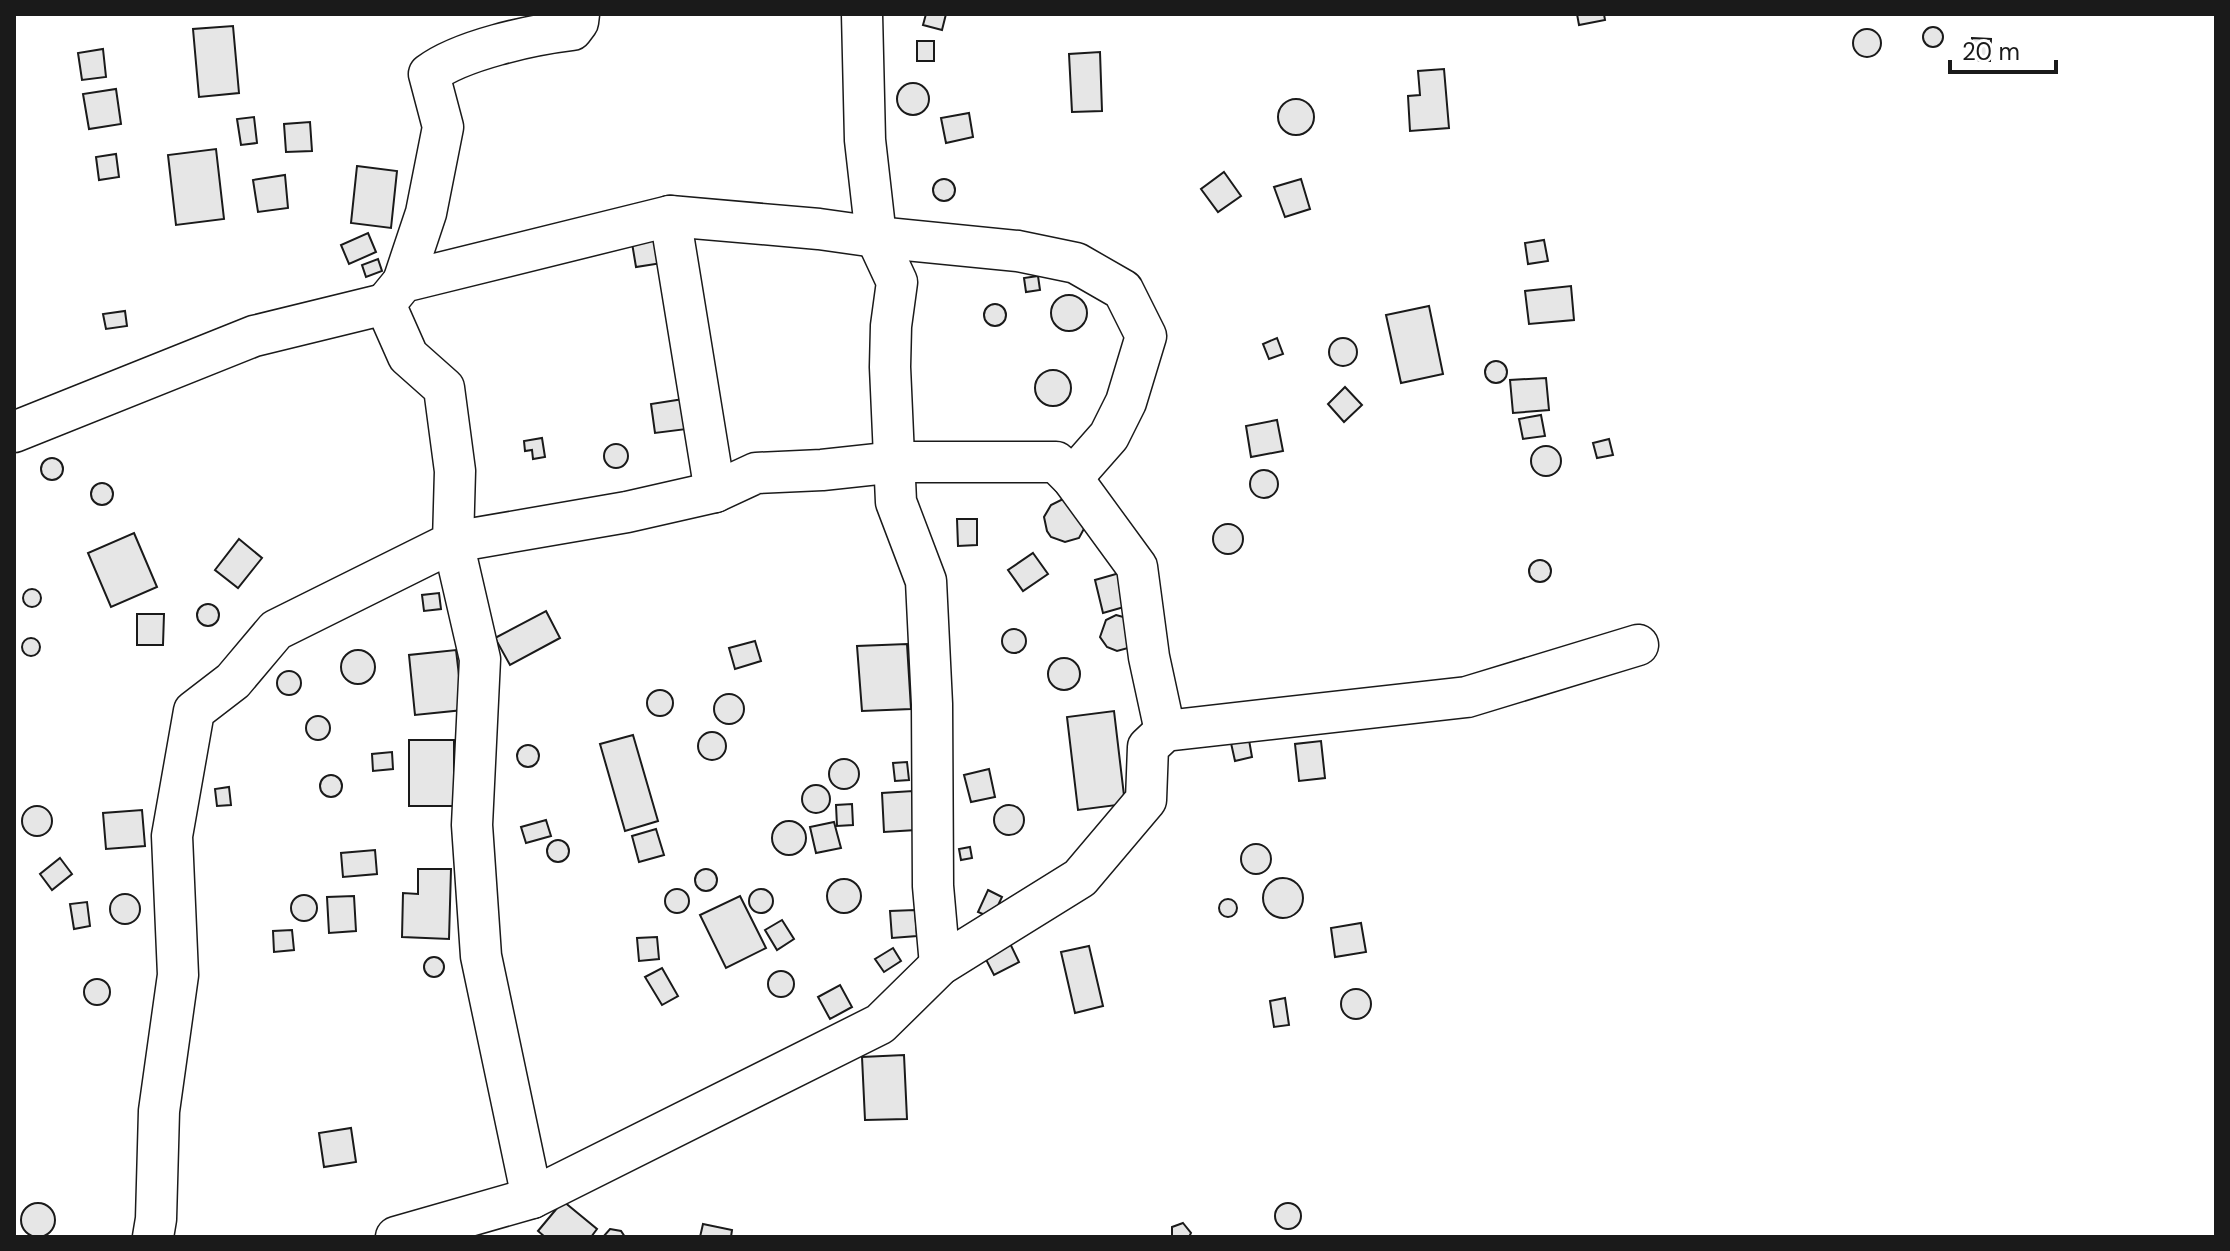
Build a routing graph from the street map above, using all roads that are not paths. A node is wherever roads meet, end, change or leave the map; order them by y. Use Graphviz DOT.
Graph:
graph roads {
  1 [pos="579,14"];
  2 [pos="862,14"];
  3 [pos="670,216"];
  4 [pos="876,237"];
  5 [pos="394,293"];
  6 [pos="14,432"];
  7 [pos="896,462"];
  8 [pos="1072,478"];
  9 [pos="715,492"];
  10 [pos="453,542"];
  11 [pos="1638,645"];
  12 [pos="1165,731"];
  13 [pos="940,965"];
  14 [pos="532,1198"];
  15 [pos="153,1237"];
  16 [pos="396,1237"];
  1 -- 5 [label="street"];
  2 -- 4 [label="street"];
  3 -- 4 [label="street"];
  3 -- 5 [label="street"];
  3 -- 9 [label="street"];
  4 -- 7 [label="street"];
  4 -- 8 [label="street"];
  5 -- 6 [label="street"];
  5 -- 10 [label="street"];
  7 -- 8 [label="street"];
  7 -- 9 [label="street"];
  7 -- 13 [label="street"];
  8 -- 12 [label="street"];
  9 -- 10 [label="street"];
  10 -- 14 [label="street"];
  10 -- 15 [label="street"];
  11 -- 12 [label="street"];
  12 -- 13 [label="street"];
  13 -- 14 [label="street"];
  14 -- 16 [label="street"];
}
